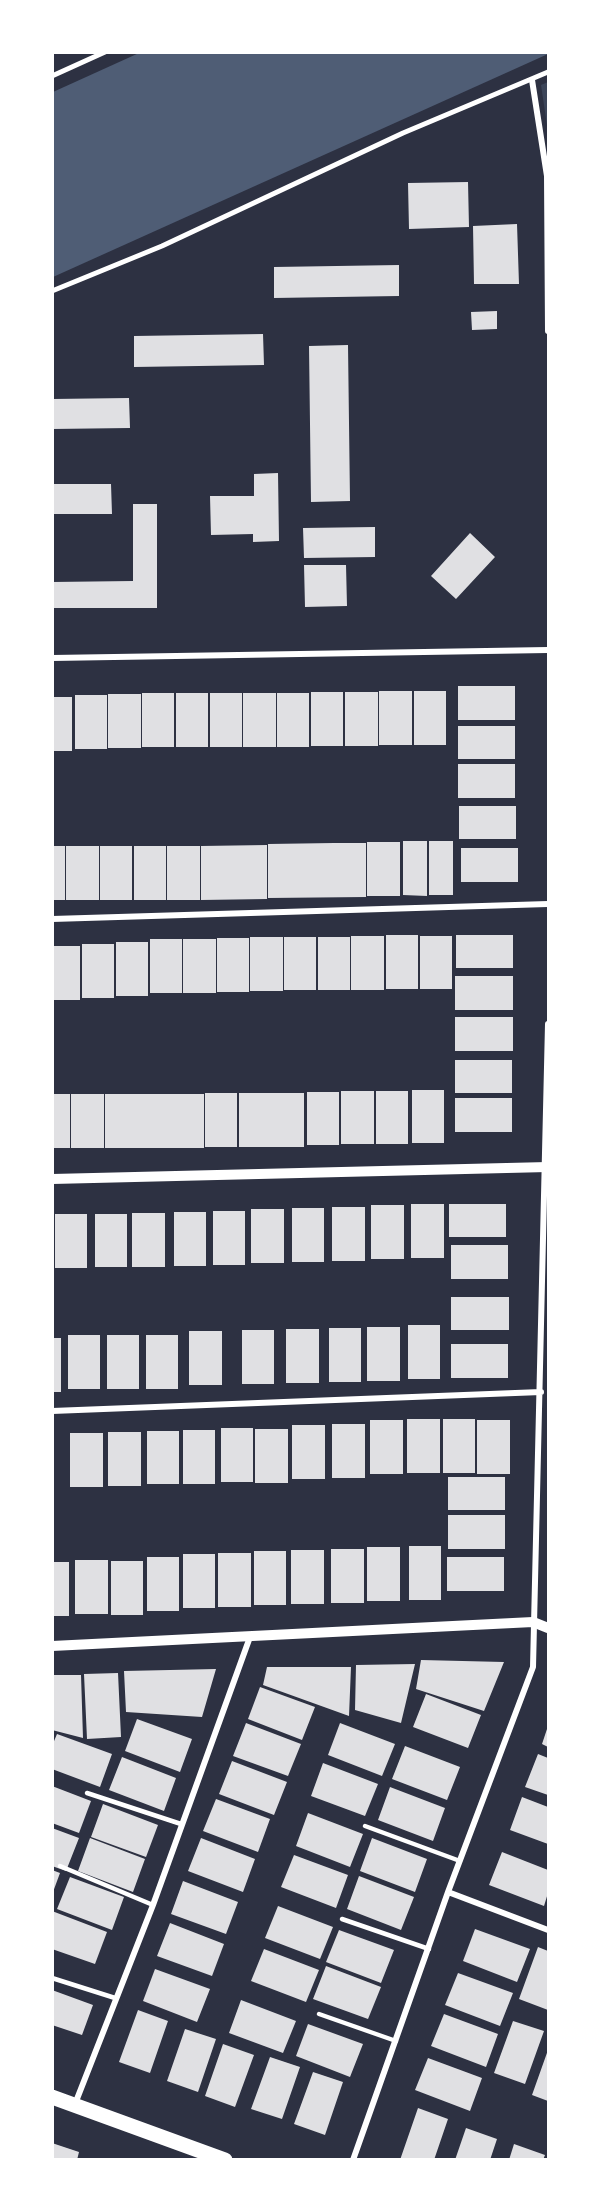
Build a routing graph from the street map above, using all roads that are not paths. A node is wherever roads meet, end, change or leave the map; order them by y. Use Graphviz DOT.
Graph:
graph roads {
  1 [pos="105,52"];
  2 [pos="549,72"];
  3 [pos="52,76"];
  4 [pos="532,80"];
  5 [pos="52,291"];
  6 [pos="549,331"];
  7 [pos="549,650"];
  8 [pos="52,658"];
  9 [pos="549,904"];
  10 [pos="52,919"];
  11 [pos="549,1024"];
  12 [pos="547,1167"];
  13 [pos="52,1179"];
  14 [pos="541,1392"];
  15 [pos="52,1411"];
  16 [pos="533,1622"];
  17 [pos="549,1628"];
  18 [pos="250,1637"];
  19 [pos="52,1646"];
  20 [pos="87,1793"];
  21 [pos="181,1824"];
  22 [pos="365,1826"];
  23 [pos="460,1861"];
  24 [pos="60,1866"];
  25 [pos="448,1892"];
  26 [pos="153,1905"];
  27 [pos="342,1919"];
  28 [pos="549,1930"];
  29 [pos="429,1949"];
  30 [pos="52,1978"];
  31 [pos="115,1998"];
  32 [pos="319,2014"];
  33 [pos="397,2041"];
  34 [pos="52,2097"];
  35 [pos="75,2104"];
  36 [pos="225,2160"];
  37 [pos="353,2160"];
  1 -- 3 [label="street"];
  2 -- 4 [label="street"];
  4 -- 5 [label="street"];
  4 -- 6 [label="street"];
  7 -- 8 [label="street"];
  9 -- 10 [label="street"];
  11 -- 12 [label="street"];
  12 -- 13 [label="street"];
  12 -- 14 [label="street"];
  14 -- 15 [label="street"];
  14 -- 16 [label="street"];
  16 -- 17 [label="street"];
  16 -- 18 [label="street"];
  16 -- 23 [label="street"];
  18 -- 19 [label="street"];
  18 -- 21 [label="street"];
  20 -- 21 [label="lane"];
  21 -- 26 [label="street"];
  22 -- 23 [label="lane"];
  23 -- 25 [label="street"];
  24 -- 26 [label="lane"];
  25 -- 28 [label="street"];
  25 -- 29 [label="street"];
  26 -- 31 [label="street"];
  27 -- 29 [label="lane"];
  29 -- 33 [label="street"];
  30 -- 31 [label="lane"];
  31 -- 35 [label="street"];
  32 -- 33 [label="lane"];
  33 -- 37 [label="street"];
  34 -- 35 [label="main road"];
  35 -- 36 [label="main road"];
}
